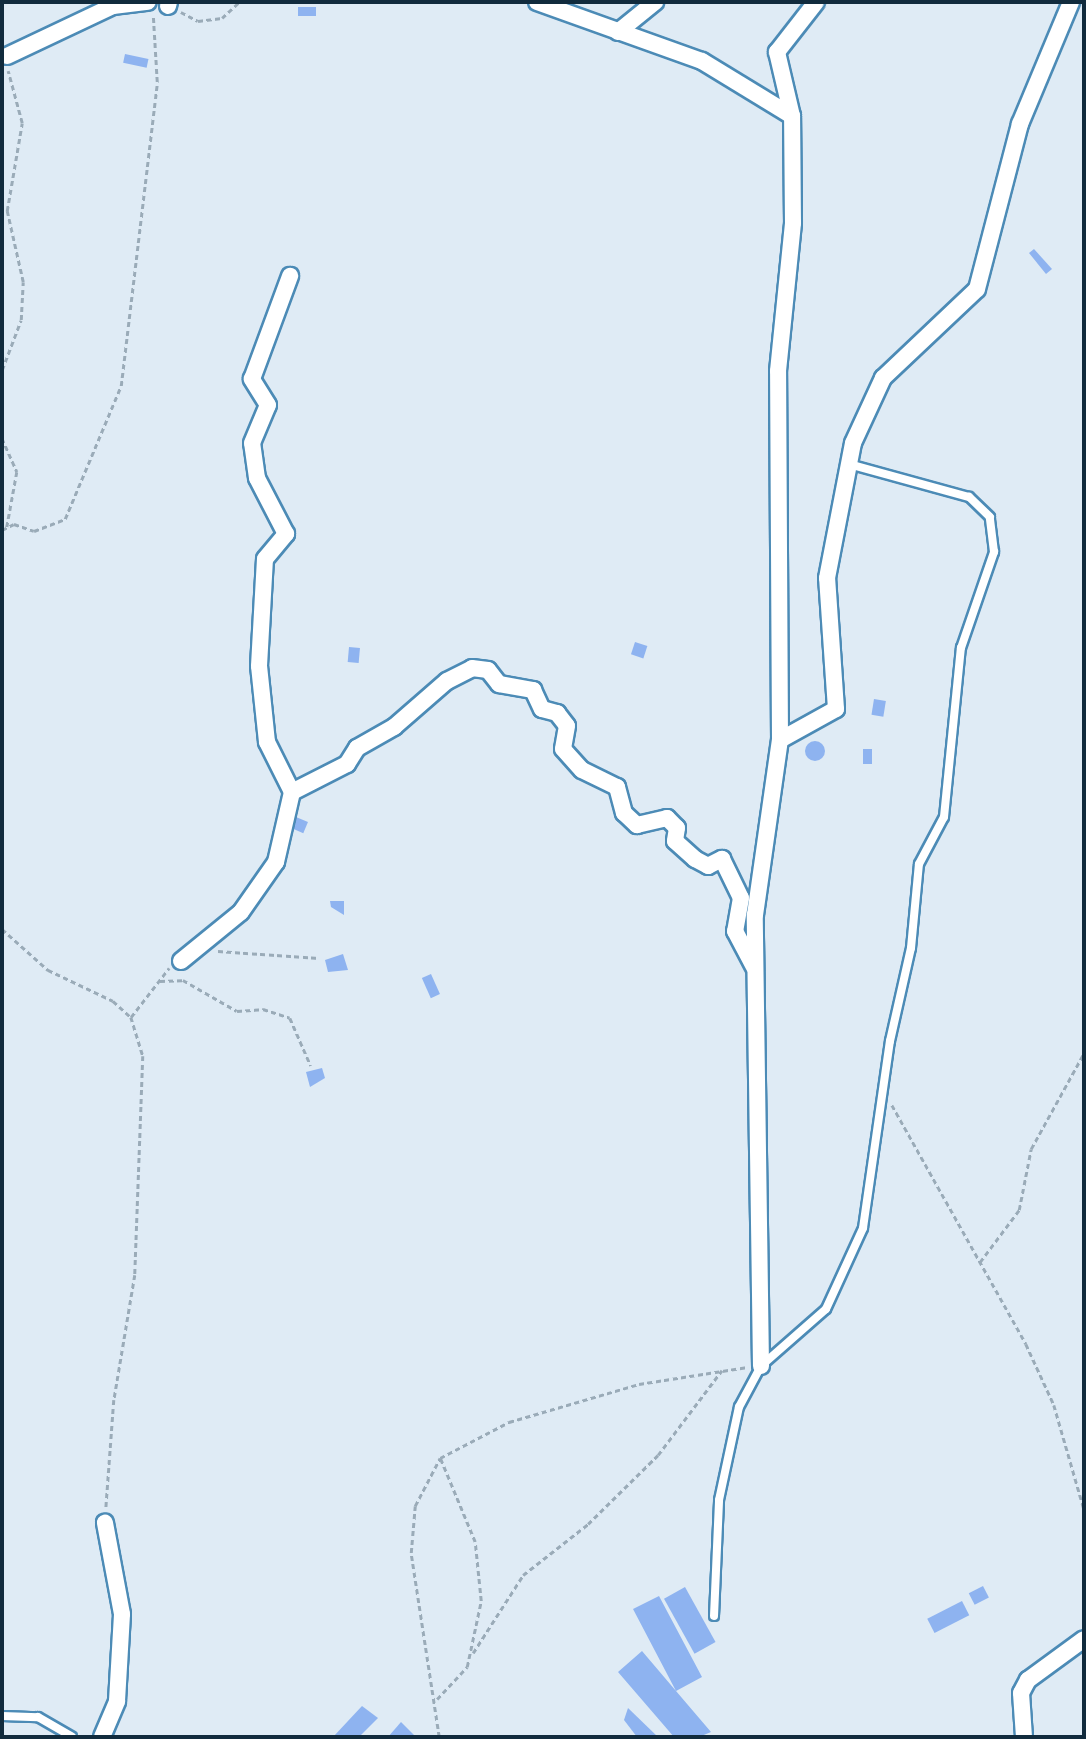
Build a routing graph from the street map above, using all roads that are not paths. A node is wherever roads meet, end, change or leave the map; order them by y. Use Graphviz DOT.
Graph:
graph roads {
  1 [pos="148,2"];
  2 [pos="537,2"];
  3 [pos="654,2"];
  4 [pos="816,2"];
  5 [pos="1071,2"];
  6 [pos="618,32"];
  7 [pos="7,56"];
  8 [pos="792,116"];
  9 [pos="290,276"];
  10 [pos="848,464"];
  11 [pos="780,740"];
  12 [pos="292,792"];
  13 [pos="181,961"];
  14 [pos="755,969"];
  15 [pos="761,1366"];
  16 [pos="105,1523"];
  17 [pos="714,1616"];
  18 [pos="1084,1639"];
  19 [pos="2,1716"];
  20 [pos="72,1737"];
  21 [pos="102,1737"];
  22 [pos="1024,1737"];
  1 -- 7 [label="street"];
  2 -- 6 [label="street"];
  3 -- 6 [label="street"];
  4 -- 8 [label="street"];
  5 -- 10 [label="street"];
  6 -- 8 [label="street"];
  8 -- 11 [label="street"];
  9 -- 12 [label="street"];
  10 -- 11 [label="street"];
  10 -- 15 [label="lane"];
  11 -- 14 [label="street"];
  12 -- 13 [label="street"];
  12 -- 14 [label="street"];
  14 -- 15 [label="street"];
  15 -- 17 [label="lane"];
  16 -- 21 [label="street"];
  18 -- 22 [label="street"];
  19 -- 20 [label="lane"];
}
